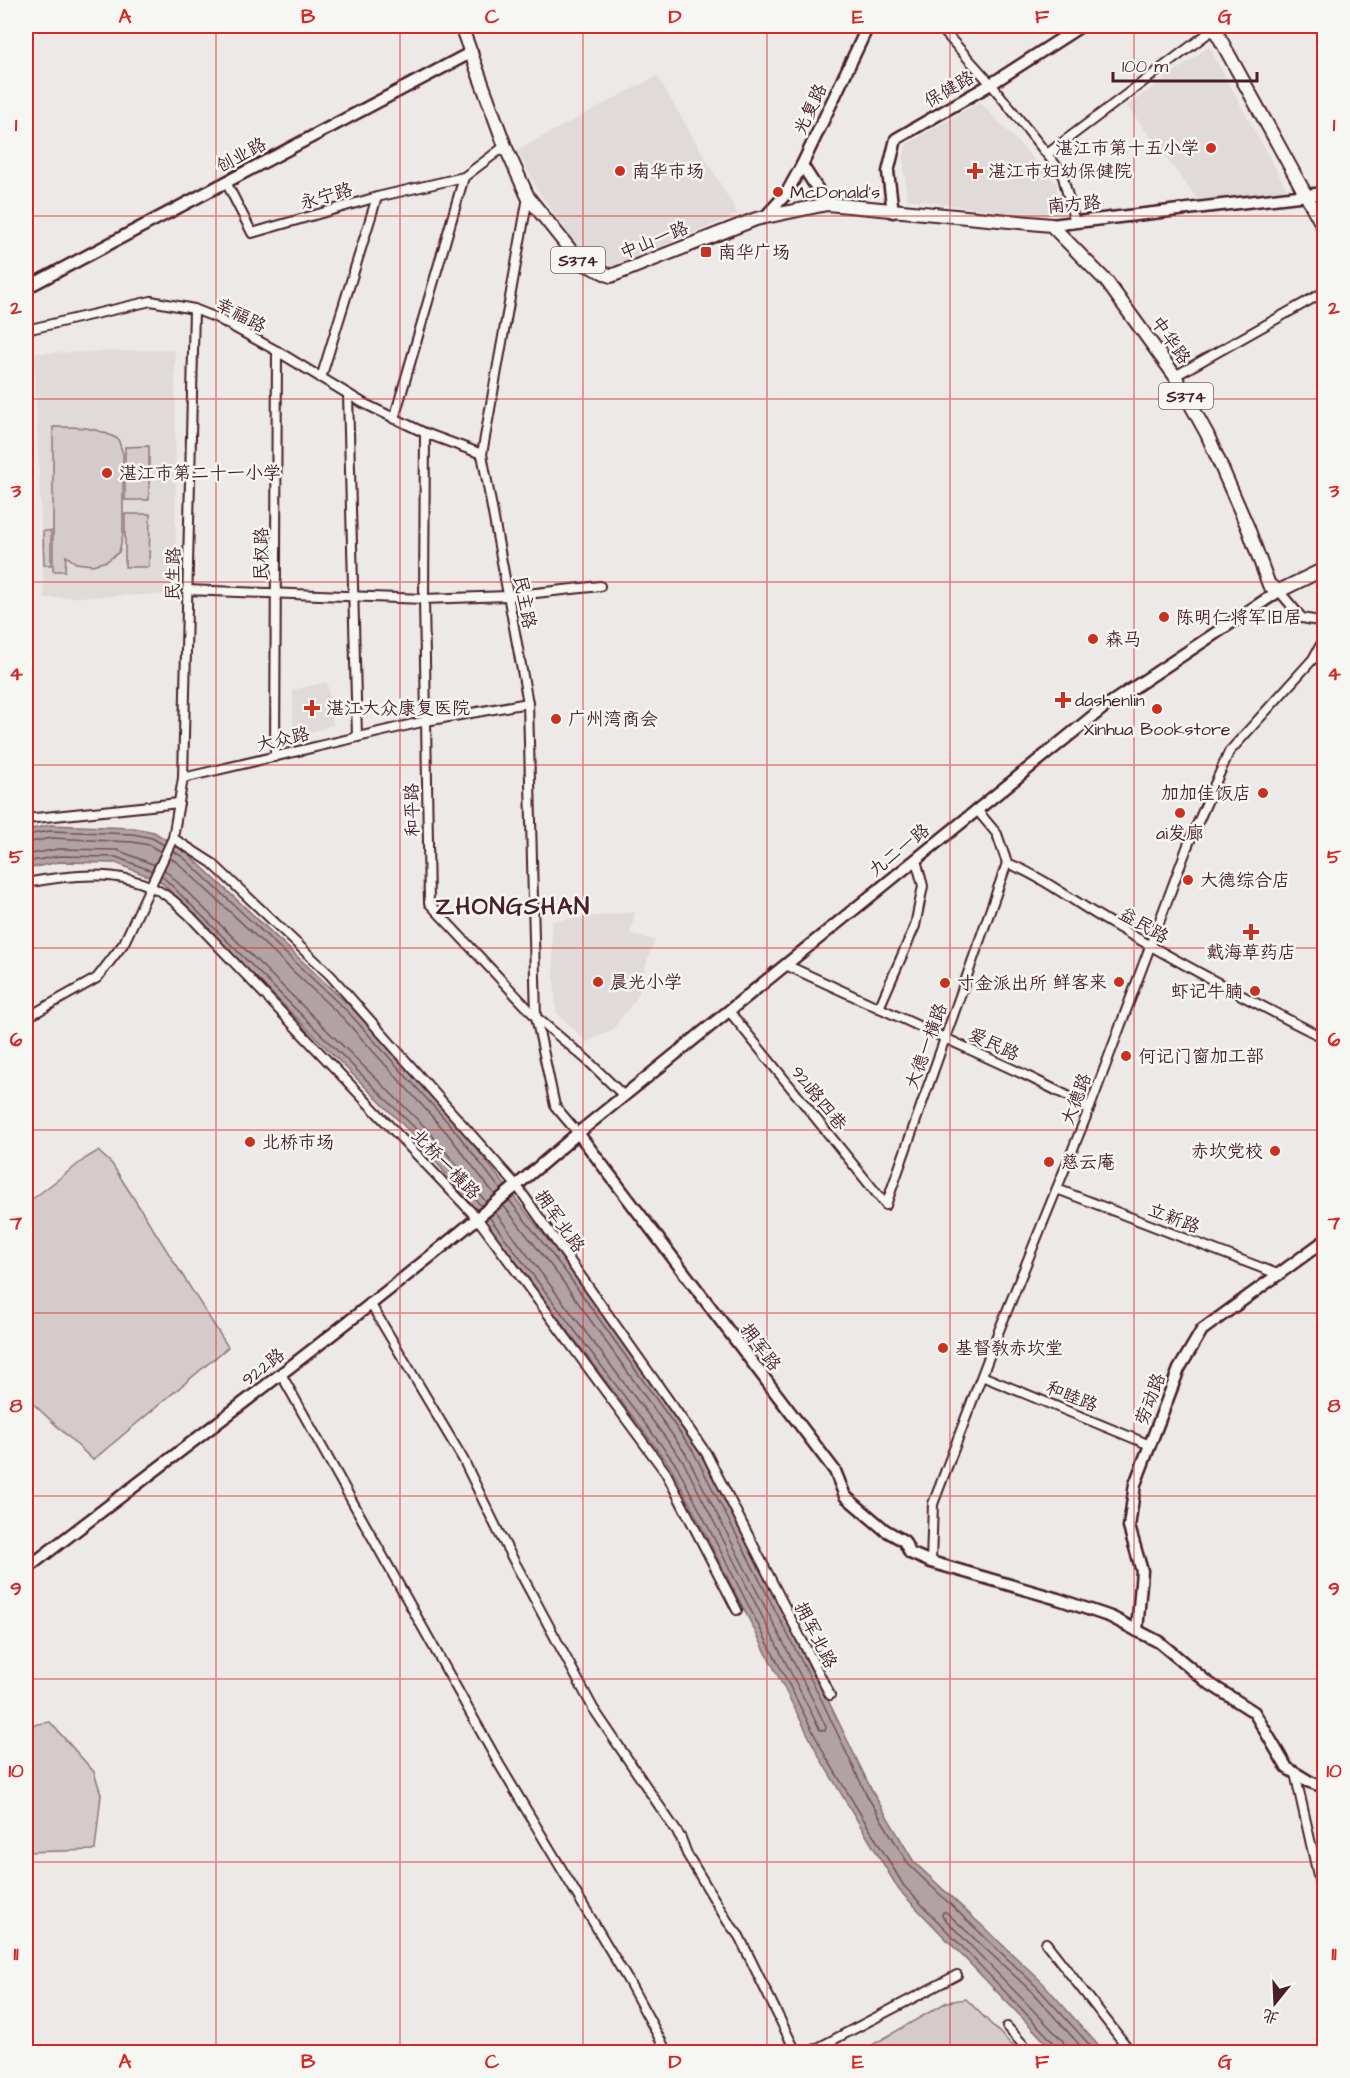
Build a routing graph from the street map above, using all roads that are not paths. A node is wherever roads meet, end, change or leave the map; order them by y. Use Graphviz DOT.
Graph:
graph roads {
  1 [pos="461,26"];
  2 [pos="868,26"];
  3 [pos="939,26"];
  4 [pos="1081,26"];
  5 [pos="1214,27"];
  6 [pos="471,52"];
  7 [pos="991,84"];
  8 [pos="505,146"];
  9 [pos="1047,154"];
  10 [pos="802,165"];
  11 [pos="464,177"];
  12 [pos="226,182"];
  13 [pos="1324,193"];
  14 [pos="528,197"];
  15 [pos="1306,197"];
  16 [pos="377,198"];
  17 [pos="827,204"];
  18 [pos="893,212"];
  19 [pos="765,217"];
  20 [pos="1075,223"];
  21 [pos="1051,225"];
  22 [pos="1324,228"];
  23 [pos="26,288"];
  24 [pos="1324,292"];
  25 [pos="194,309"];
  26 [pos="26,330"];
  27 [pos="277,351"];
  28 [pos="1175,376"];
  29 [pos="321,378"];
  30 [pos="348,394"];
  31 [pos="394,419"];
  32 [pos="425,433"];
  33 [pos="482,454"];
  34 [pos="1324,569"];
  35 [pos="600,586"];
  36 [pos="187,590"];
  37 [pos="1279,591"];
  38 [pos="276,595"];
  39 [pos="354,596"];
  40 [pos="508,596"];
  41 [pos="424,599"];
  42 [pos="1324,622"];
  43 [pos="1324,639"];
  44 [pos="528,703"];
  45 [pos="426,721"];
  46 [pos="357,737"];
  47 [pos="274,757"];
  48 [pos="183,778"];
  49 [pos="179,803"];
  50 [pos="977,810"];
  51 [pos="26,819"];
  52 [pos="173,838"];
  53 [pos="916,860"];
  54 [pos="1007,863"];
  55 [pos="26,883"];
  56 [pos="150,887"];
  57 [pos="1150,946"];
  58 [pos="786,965"];
  59 [pos="880,1008"];
  60 [pos="729,1011"];
  61 [pos="536,1017"];
  62 [pos="26,1018"];
  63 [pos="945,1038"];
  64 [pos="1324,1038"];
  65 [pos="624,1096"];
  66 [pos="1089,1107"];
  67 [pos="578,1133"];
  68 [pos="517,1186"];
  69 [pos="1057,1190"];
  70 [pos="886,1205"];
  71 [pos="477,1218"];
  72 [pos="1324,1241"];
  73 [pos="1280,1275"];
  74 [pos="370,1303"];
  75 [pos="281,1374"];
  76 [pos="982,1376"];
  77 [pos="1150,1445"];
  78 [pos="931,1562"];
  79 [pos="26,1569"];
  80 [pos="737,1610"];
  81 [pos="1137,1631"];
  82 [pos="830,1695"];
  83 [pos="1295,1773"];
  84 [pos="1324,1788"];
  85 [pos="1324,1902"];
  86 [pos="1046,1943"];
  87 [pos="957,1975"];
  88 [pos="1007,2027"];
  89 [pos="666,2052"];
  90 [pos="796,2052"];
  91 [pos="810,2052"];
  92 [pos="1030,2052"];
  93 [pos="1131,2052"];
  1 -- 6 [label="main road, 中山一路 / S374"];
  2 -- 10 [label="street, 光复路"];
  3 -- 7 [label="street"];
  4 -- 7 [label="street, 保健路"];
  5 -- 9 [label="street"];
  5 -- 15 [label="main road"];
  6 -- 8 [label="main road, 中山一路 / S374"];
  6 -- 12 [label="street, 创业路"];
  7 -- 9 [label="street"];
  7 -- 18 [label="street, 保健路"];
  8 -- 11 [label="street"];
  8 -- 14 [label="main road, 中山一路 / S374"];
  9 -- 20 [label="street"];
  10 -- 17 [label="street"];
  10 -- 19 [label="street, 光复路"];
  11 -- 16 [label="street, 永宁路"];
  11 -- 31 [label="street"];
  12 -- 16 [label="street, 永宁路"];
  12 -- 23 [label="street, 创业路"];
  13 -- 15 [label="street, 南方路"];
  14 -- 19 [label="main road, 中山一路 / S374"];
  14 -- 33 [label="street, 民主路"];
  15 -- 20 [label="street, 南方路"];
  15 -- 22 [label="main road"];
  16 -- 29 [label="street"];
  17 -- 18 [label="main road, 南方路 / S374"];
  17 -- 19 [label="main road, 中山一路 / S374"];
  18 -- 21 [label="main road, 南方路 / S374"];
  20 -- 21 [label="street, 南方路"];
  21 -- 28 [label="main road, 中华路 / S374"];
  24 -- 28 [label="street"];
  25 -- 26 [label="street, 幸福路"];
  25 -- 27 [label="street, 幸福路"];
  25 -- 36 [label="street, 民生路"];
  27 -- 29 [label="street, 幸福路"];
  27 -- 38 [label="street, 民权路"];
  28 -- 37 [label="main road, 中华路 / S374"];
  29 -- 30 [label="street, 幸福路"];
  30 -- 31 [label="street, 幸福路"];
  30 -- 39 [label="street"];
  31 -- 32 [label="street, 幸福路"];
  32 -- 33 [label="street, 幸福路"];
  32 -- 41 [label="street, 和平路"];
  33 -- 40 [label="street, 民主路"];
  34 -- 37 [label="main road, 九二一路"];
  35 -- 40 [label="street"];
  36 -- 38 [label="street"];
  36 -- 48 [label="street, 民生路"];
  37 -- 42 [label="street"];
  37 -- 50 [label="street, 九二一路"];
  38 -- 39 [label="street"];
  38 -- 47 [label="street, 民权路"];
  39 -- 41 [label="street"];
  39 -- 46 [label="street"];
  40 -- 41 [label="street"];
  40 -- 44 [label="street, 民主路"];
  41 -- 45 [label="street, 和平路"];
  43 -- 57 [label="street, 大德路"];
  44 -- 45 [label="street, 大众路"];
  44 -- 61 [label="street, 民主路"];
  45 -- 46 [label="street, 大众路"];
  45 -- 61 [label="street, 和平路"];
  46 -- 47 [label="street, 大众路"];
  47 -- 48 [label="street, 大众路"];
  48 -- 49 [label="street, 民生路"];
  49 -- 51 [label="street"];
  49 -- 52 [label="street, 民生路"];
  50 -- 53 [label="street, 九二一路"];
  50 -- 54 [label="street"];
  52 -- 56 [label="street, 民生路"];
  52 -- 68 [label="street, 拥军北路"];
  53 -- 58 [label="street, 九二一路"];
  53 -- 59 [label="street"];
  54 -- 57 [label="street, 益民路"];
  54 -- 63 [label="street, 大德一横路"];
  55 -- 56 [label="street, 北桥一横路"];
  56 -- 62 [label="street, 民生路"];
  56 -- 71 [label="street, 北桥一横路"];
  57 -- 64 [label="street, 益民路"];
  57 -- 66 [label="street, 大德路"];
  58 -- 59 [label="street, 爱民路"];
  58 -- 60 [label="street, 九二一路"];
  59 -- 63 [label="street, 爱民路"];
  60 -- 65 [label="street, 九二一路"];
  60 -- 70 [label="street, 921路四巷"];
  61 -- 65 [label="street, 和平路"];
  61 -- 67 [label="street"];
  63 -- 66 [label="street, 爱民路"];
  63 -- 70 [label="street, 大德一横路"];
  65 -- 67 [label="street, 九二一路"];
  66 -- 69 [label="street, 大德路"];
  67 -- 68 [label="street, 九二一路"];
  67 -- 78 [label="street, 拥军路"];
  68 -- 71 [label="street, 922路"];
  68 -- 82 [label="street, 拥军北路"];
  69 -- 73 [label="street, 立新路"];
  69 -- 76 [label="street, 大德路"];
  71 -- 74 [label="street, 922路"];
  71 -- 80 [label="street, 北桥一横路"];
  72 -- 73 [label="street, 劳动路"];
  73 -- 77 [label="street, 劳动路"];
  74 -- 75 [label="street, 922路"];
  74 -- 90 [label="street"];
  75 -- 79 [label="street, 922路"];
  75 -- 89 [label="street"];
  76 -- 77 [label="street, 和睦路"];
  76 -- 78 [label="street, 大德路"];
  77 -- 81 [label="street, 劳动路"];
  78 -- 81 [label="street, 拥军路"];
  81 -- 83 [label="street, 拥军路"];
  83 -- 84 [label="street"];
  83 -- 85 [label="street"];
  86 -- 93 [label="street"];
  87 -- 91 [label="street"];
  88 -- 92 [label="street"];
}
